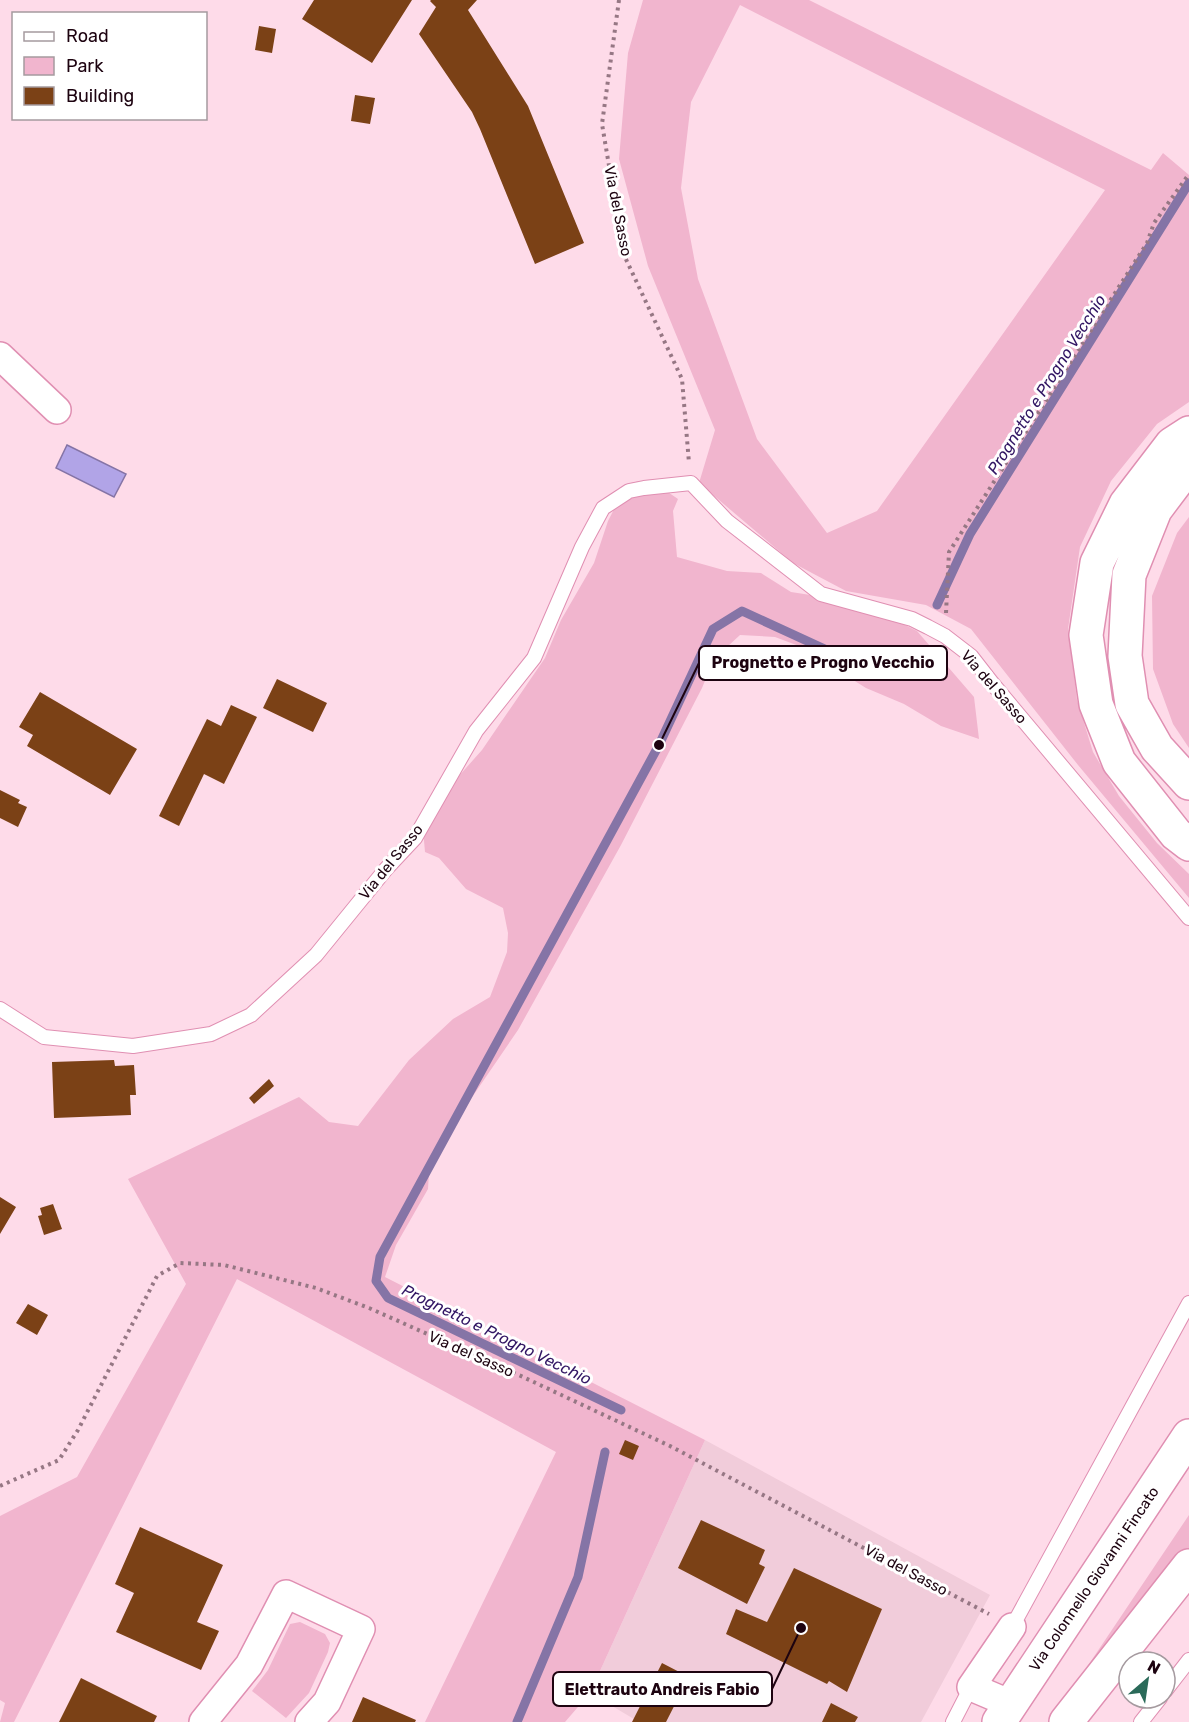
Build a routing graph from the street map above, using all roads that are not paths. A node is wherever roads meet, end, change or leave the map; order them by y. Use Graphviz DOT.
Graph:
graph roads {
  1 [pos="0,356"];
  2 [pos="57,410"];
  3 [pos="1189,433"];
  4 [pos="1189,467"];
  5 [pos="1189,783"];
  6 [pos="1189,844"];
  7 [pos="1189,918"];
  8 [pos="0,1010"];
  9 [pos="1189,1303"];
  10 [pos="1189,1436"];
  11 [pos="1189,1476"];
  12 [pos="1189,1566"];
  13 [pos="1012,1627"];
  14 [pos="1189,1660"];
  15 [pos="1177,1676"];
  16 [pos="971,1687"];
  17 [pos="1150,1710"];
  18 [pos="1012,1716"];
  19 [pos="211,1719"];
  20 [pos="309,1722"];
  21 [pos="953,1722"];
  22 [pos="1066,1722"];
  23 [pos="1141,1722"];
  1 -- 2 [label="street"];
  3 -- 6 [label="main road"];
  4 -- 5 [label="main road"];
  7 -- 8 [label="lane, Via del Sasso"];
  9 -- 13 [label="lane"];
  10 -- 18 [label="main road, Via Colonnello Giovanni Fincato"];
  11 -- 18 [label="main road, Via Colonnello Giovanni Fincato"];
  12 -- 22 [label="main road"];
  13 -- 16 [label="street"];
  14 -- 15 [label="lane"];
  16 -- 18 [label="street"];
  16 -- 21 [label="lane"];
  17 -- 23 [label="lane"];
  19 -- 20 [label="street"];
}
